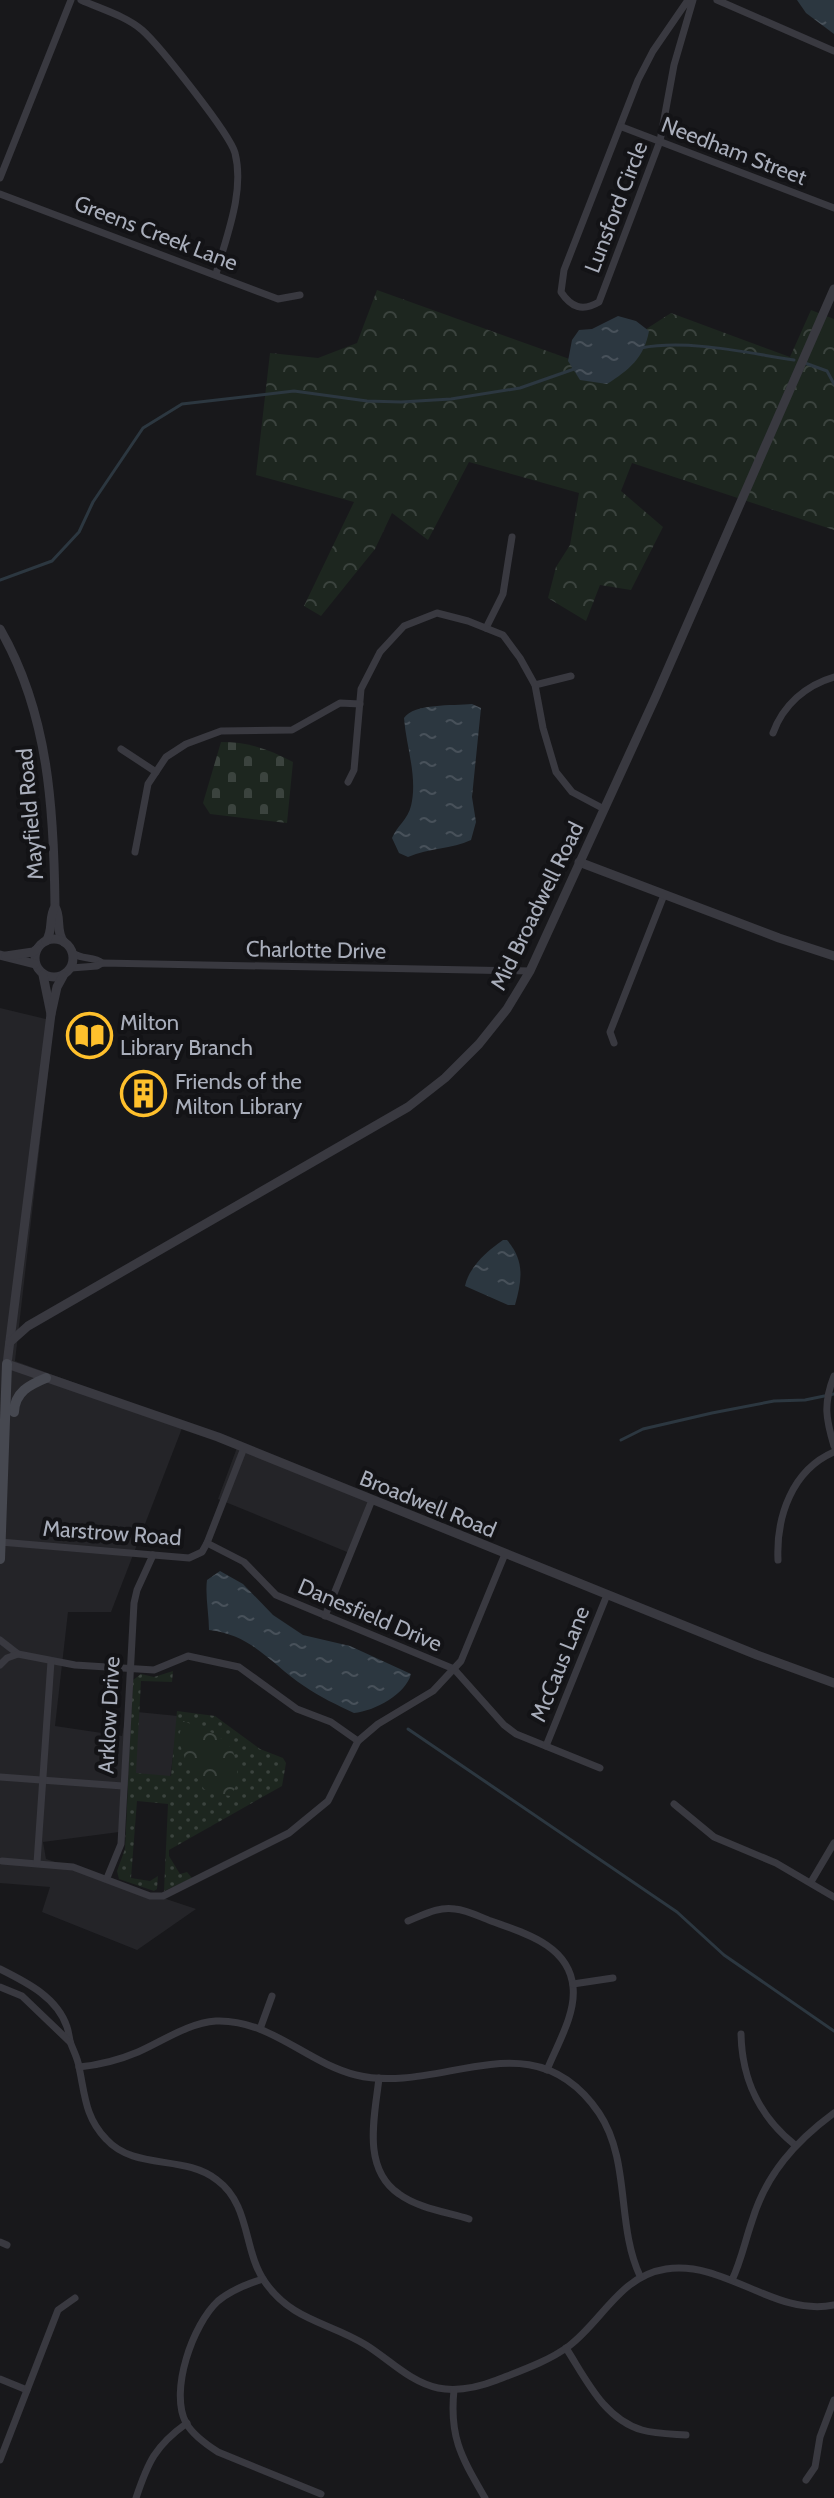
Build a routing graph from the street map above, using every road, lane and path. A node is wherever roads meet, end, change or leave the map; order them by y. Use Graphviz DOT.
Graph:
graph roads {
  1 [pos="71,0"];
  2 [pos="81,0"];
  3 [pos="690,0"];
  4 [pos="717,0"];
  5 [pos="834,51"];
  6 [pos="622,127"];
  7 [pos="660,141"];
  8 [pos="0,178"];
  9 [pos="0,194"];
  10 [pos="834,208"];
  11 [pos="216,274"];
  12 [pos="834,289"];
  13 [pos="300,295"];
  14 [pos="512,537"];
  15 [pos="486,628"];
  16 [pos="0,629"];
  17 [pos="571,676"];
  18 [pos="834,677"];
  19 [pos="535,685"];
  20 [pos="360,704"];
  21 [pos="773,733"];
  22 [pos="121,749"];
  23 [pos="156,772"];
  24 [pos="348,782"];
  25 [pos="604,809"];
  26 [pos="135,852"];
  27 [pos="579,862"];
  28 [pos="664,895"];
  29 [pos="55,907"];
  30 [pos="46,941"];
  31 [pos="64,942"];
  32 [pos="37,949"];
  33 [pos="72,952"];
  34 [pos="3,956"];
  35 [pos="834,956"];
  36 [pos="102,963"];
  37 [pos="35,964"];
  38 [pos="71,968"];
  39 [pos="530,971"];
  40 [pos="43,975"];
  41 [pos="63,976"];
  42 [pos="51,1014"];
  43 [pos="614,1043"];
  44 [pos="13,1312"];
  45 [pos="28,1326"];
  46 [pos="10,1342"];
  47 [pos="4,1362"];
  48 [pos="834,1376"];
  49 [pos="46,1378"];
  50 [pos="0,1437"];
  51 [pos="244,1448"];
  52 [pos="834,1449"];
  53 [pos="5,1476"];
  54 [pos="372,1500"];
  55 [pos="0,1542"];
  56 [pos="207,1543"];
  57 [pos="505,1554"];
  58 [pos="153,1555"];
  59 [pos="0,1559"];
  60 [pos="778,1560"];
  61 [pos="607,1595"];
  62 [pos="325,1616"];
  63 [pos="0,1640"];
  64 [pos="18,1654"];
  65 [pos="51,1661"];
  66 [pos="0,1665"];
  67 [pos="129,1668"];
  68 [pos="454,1669"];
  69 [pos="834,1683"];
  70 [pos="358,1741"];
  71 [pos="546,1746"];
  72 [pos="600,1768"];
  73 [pos="0,1777"];
  74 [pos="42,1779"];
  75 [pos="123,1786"];
  76 [pos="674,1804"];
  77 [pos="834,1843"];
  78 [pos="2,1861"];
  79 [pos="37,1863"];
  80 [pos="107,1878"];
  81 [pos="811,1882"];
  82 [pos="834,1897"];
  83 [pos="408,1921"];
  84 [pos="0,1969"];
  85 [pos="613,1978"];
  86 [pos="573,1984"];
  87 [pos="0,1987"];
  88 [pos="272,1996"];
  89 [pos="260,2029"];
  90 [pos="741,2034"];
  91 [pos="70,2042"];
  92 [pos="79,2067"];
  93 [pos="547,2070"];
  94 [pos="379,2078"];
  95 [pos="834,2113"];
  96 [pos="795,2145"];
  97 [pos="469,2219"];
  98 [pos="640,2276"];
  99 [pos="263,2279"];
  100 [pos="732,2280"];
  101 [pos="75,2298"];
  102 [pos="834,2305"];
  103 [pos="566,2348"];
  104 [pos="0,2379"];
  105 [pos="27,2390"];
  106 [pos="454,2390"];
  107 [pos="834,2400"];
  108 [pos="187,2423"];
  109 [pos="686,2435"];
  110 [pos="0,2460"];
  111 [pos="806,2480"];
  112 [pos="321,2494"];
  113 [pos="136,2498"];
  114 [pos="485,2498"];
  1 -- 8 [label="street"];
  2 -- 11 [label="street"];
  3 -- 6 [label="street, Lunsford Circle"];
  3 -- 7 [label="street, Lunsford Circle"];
  4 -- 5 [label="street"];
  6 -- 7 [label="street, Needham Street"];
  6 -- 7 [label="street, Lunsford Circle"];
  7 -- 10 [label="street, Needham Street"];
  9 -- 11 [label="street, Greens Creek Lane"];
  11 -- 13 [label="street, Greens Creek Lane"];
  12 -- 25 [label="street, Mid Broadwell Road"];
  14 -- 15 [label="street"];
  15 -- 19 [label="street"];
  15 -- 20 [label="street"];
  16 -- 29 [label="street, Mayfield Road"];
  17 -- 19 [label="street"];
  18 -- 21 [label="street"];
  19 -- 25 [label="street"];
  20 -- 23 [label="street"];
  20 -- 24 [label="street"];
  22 -- 23 [label="street"];
  23 -- 26 [label="street"];
  25 -- 27 [label="street, Mid Broadwell Road"];
  27 -- 28 [label="street"];
  27 -- 39 [label="street, Mid Broadwell Road"];
  28 -- 35 [label="street"];
  28 -- 43 [label="street"];
  29 -- 30 [label="street, Mayfield Road"];
  29 -- 31 [label="street, Mayfield Road"];
  30 -- 31 [label="street"];
  30 -- 32 [label="street"];
  31 -- 33 [label="street"];
  32 -- 34 [label="street"];
  32 -- 37 [label="street"];
  33 -- 36 [label="street, Charlotte Drive"];
  33 -- 38 [label="street"];
  34 -- 37 [label="street"];
  36 -- 38 [label="street, Charlotte Drive"];
  36 -- 39 [label="street, Charlotte Drive"];
  37 -- 40 [label="street"];
  38 -- 41 [label="street"];
  39 -- 45 [label="street, Mid Broadwell Road"];
  40 -- 41 [label="street"];
  40 -- 42 [label="street"];
  41 -- 42 [label="street"];
  42 -- 44 [label="street"];
  44 -- 45 [label="street"];
  44 -- 46 [label="street"];
  45 -- 46 [label="street, Mid Broadwell Road"];
  46 -- 47 [label="street"];
  47 -- 49 [label="street, Broadwell Road"];
  47 -- 50 [label="main road"];
  47 -- 53 [label="main road"];
  48 -- 52 [label="street"];
  49 -- 51 [label="street, Broadwell Road"];
  49 -- 53 [label="main road"];
  51 -- 54 [label="street, Broadwell Road"];
  51 -- 56 [label="street, Marstrow Road"];
  52 -- 60 [label="street"];
  53 -- 55 [label="main road"];
  54 -- 57 [label="street, Broadwell Road"];
  54 -- 62 [label="street"];
  55 -- 58 [label="street, Marstrow Road"];
  55 -- 59 [label="main road"];
  56 -- 58 [label="street, Marstrow Road"];
  56 -- 62 [label="street, Danesfield Drive"];
  57 -- 61 [label="street, Broadwell Road"];
  57 -- 68 [label="street"];
  58 -- 67 [label="street, Arklow Drive"];
  61 -- 69 [label="street, Broadwell Road"];
  61 -- 71 [label="street, McCaus Lane"];
  62 -- 68 [label="street, Danesfield Drive"];
  63 -- 64 [label="street"];
  64 -- 65 [label="street"];
  64 -- 66 [label="street"];
  65 -- 67 [label="street"];
  65 -- 74 [label="street"];
  67 -- 70 [label="street"];
  67 -- 75 [label="street, Arklow Drive"];
  68 -- 70 [label="street"];
  68 -- 71 [label="street, Danesfield Drive"];
  70 -- 80 [label="street"];
  71 -- 72 [label="street, Danesfield Drive"];
  73 -- 74 [label="street"];
  74 -- 75 [label="street"];
  74 -- 79 [label="street"];
  75 -- 80 [label="street, Arklow Drive"];
  76 -- 81 [label="street"];
  77 -- 81 [label="street"];
  78 -- 79 [label="street"];
  79 -- 80 [label="street"];
  81 -- 82 [label="street"];
  83 -- 86 [label="street"];
  84 -- 91 [label="street"];
  85 -- 86 [label="street"];
  86 -- 93 [label="street"];
  87 -- 91 [label="street"];
  88 -- 89 [label="street"];
  89 -- 92 [label="street"];
  89 -- 94 [label="street"];
  90 -- 96 [label="street"];
  91 -- 92 [label="street"];
  92 -- 99 [label="street"];
  93 -- 94 [label="street"];
  93 -- 98 [label="street"];
  94 -- 97 [label="street"];
  95 -- 96 [label="street"];
  96 -- 100 [label="street"];
  98 -- 100 [label="street"];
  98 -- 103 [label="street"];
  99 -- 106 [label="street"];
  99 -- 108 [label="street"];
  100 -- 102 [label="street"];
  101 -- 105 [label="street"];
  103 -- 106 [label="street"];
  103 -- 109 [label="street"];
  104 -- 105 [label="street"];
  105 -- 110 [label="street"];
  106 -- 114 [label="street"];
  107 -- 111 [label="street"];
  108 -- 112 [label="street"];
  108 -- 113 [label="street"];
}
